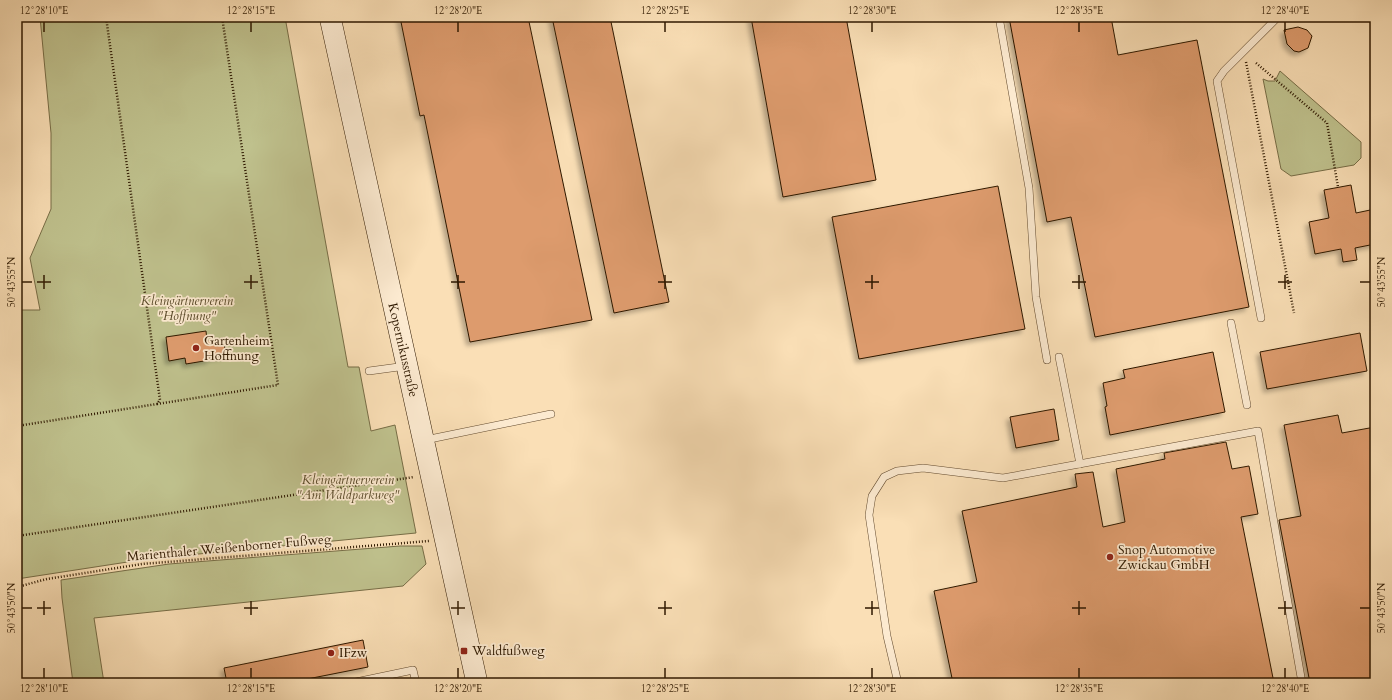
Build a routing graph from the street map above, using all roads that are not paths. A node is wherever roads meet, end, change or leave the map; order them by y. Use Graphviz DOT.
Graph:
graph roads {
  1 [pos="330,17"];
  2 [pos="999,17"];
  3 [pos="1278,17"];
  4 [pos="1261,318"];
  5 [pos="1231,323"];
  6 [pos="1059,357"];
  7 [pos="1047,360"];
  8 [pos="406,366"];
  9 [pos="369,371"];
  10 [pos="1247,405"];
  11 [pos="551,414"];
  12 [pos="423,440"];
  13 [pos="1080,464"];
  14 [pos="474,682"];
  15 [pos="350,683"];
  16 [pos="416,683"];
  17 [pos="898,683"];
  18 [pos="1302,683"];
  1 -- 8 [label="street, Kopernikusstraße"];
  2 -- 7 [label="lane"];
  3 -- 4 [label="lane"];
  5 -- 10 [label="lane"];
  6 -- 13 [label="lane"];
  8 -- 9 [label="lane"];
  8 -- 12 [label="street, Kopernikusstraße"];
  11 -- 12 [label="lane"];
  12 -- 14 [label="street, Kopernikusstraße"];
  13 -- 17 [label="lane"];
  13 -- 18 [label="lane"];
  15 -- 16 [label="lane"];
}
